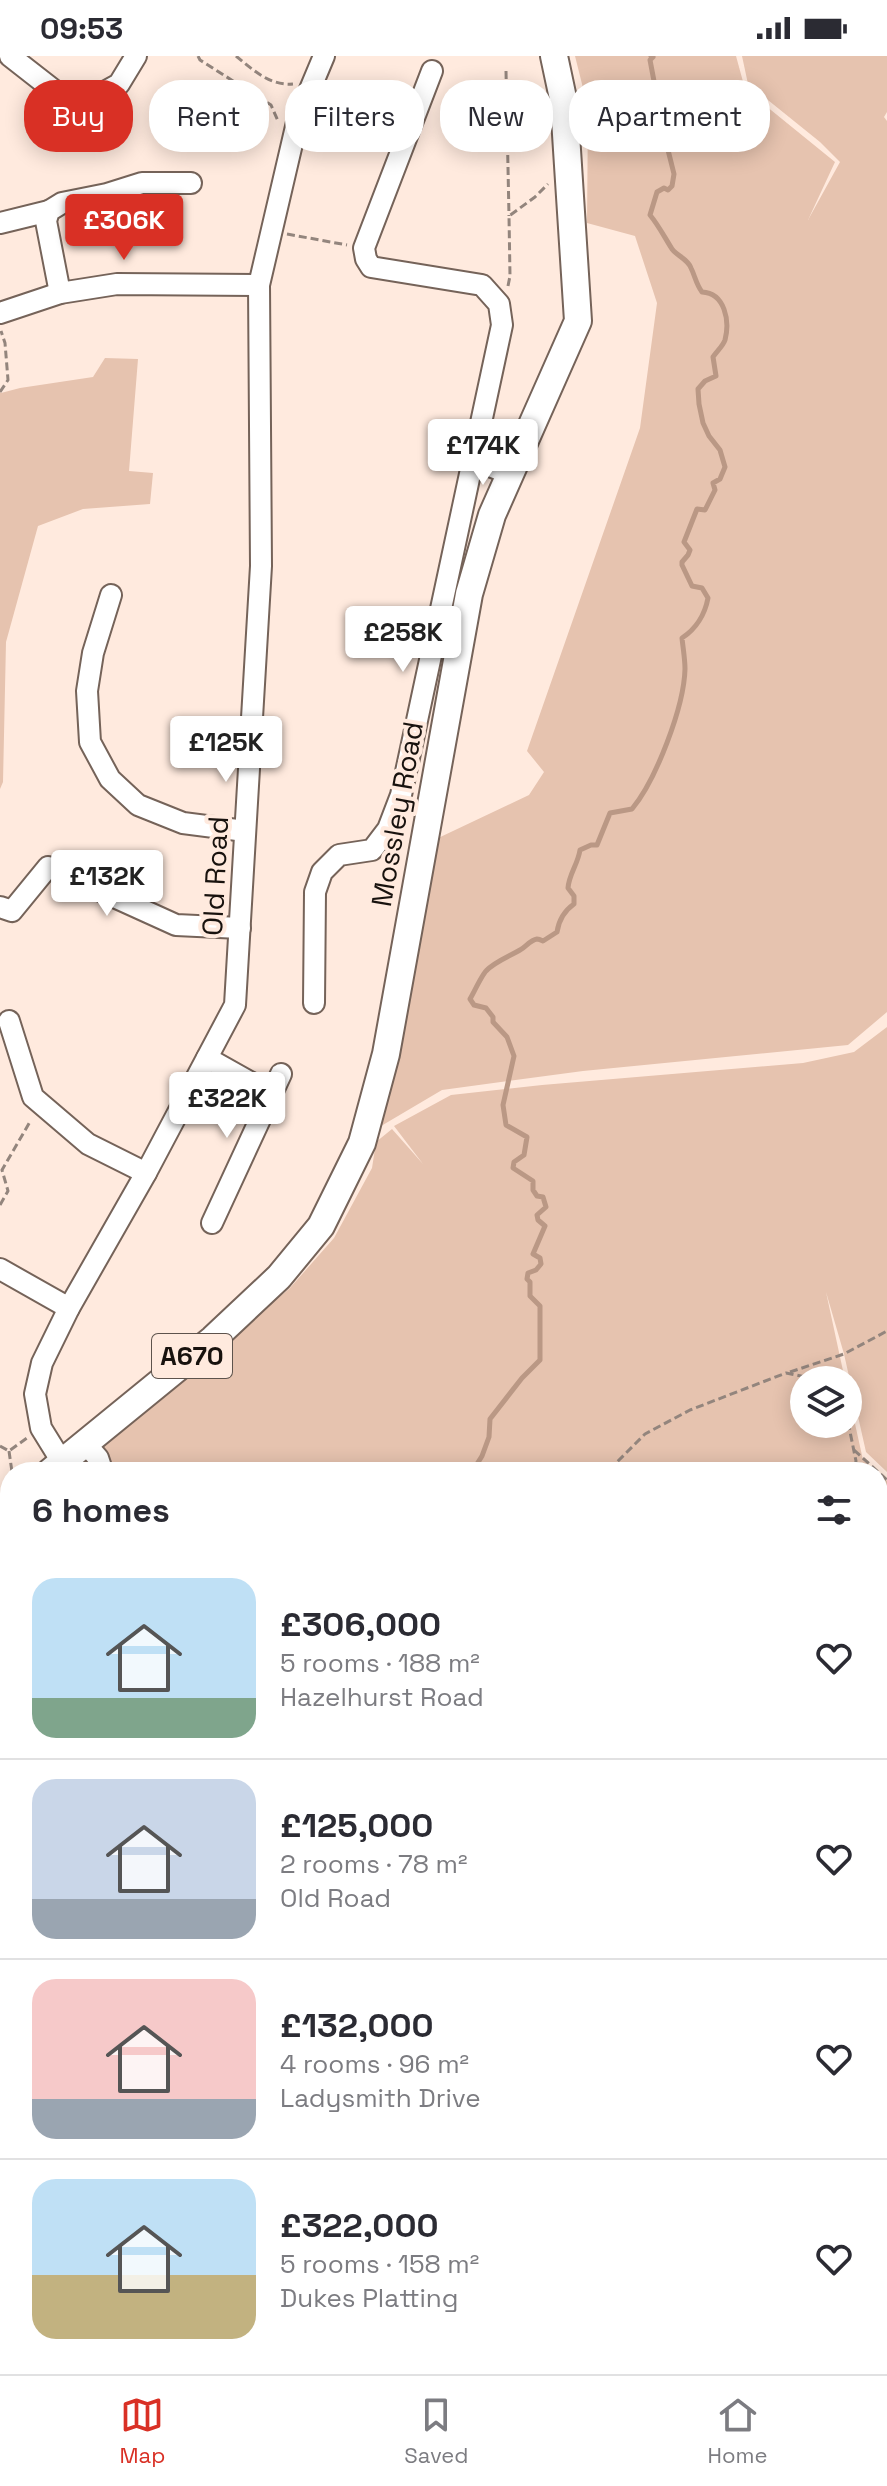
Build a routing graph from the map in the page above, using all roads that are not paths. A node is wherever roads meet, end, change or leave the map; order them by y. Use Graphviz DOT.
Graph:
graph roads {
  1 [pos="10,56"];
  2 [pos="136,56"];
  3 [pos="324,56"];
  4 [pos="554,56"];
  5 [pos="432,71"];
  6 [pos="191,183"];
  7 [pos="49,211"];
  8 [pos="0,223"];
  9 [pos="259,285"];
  10 [pos="60,293"];
  11 [pos="0,313"];
  12 [pos="472,459"];
  13 [pos="510,474"];
  14 [pos="111,595"];
  15 [pos="416,720"];
  16 [pos="446,727"];
  17 [pos="245,831"];
  18 [pos="0,907"];
  19 [pos="240,928"];
  20 [pos="314,1003"];
  21 [pos="9,1021"];
  22 [pos="207,1058"];
  23 [pos="281,1074"];
  24 [pos="273,1095"];
  25 [pos="146,1173"];
  26 [pos="212,1223"];
  27 [pos="0,1269"];
  28 [pos="69,1308"];
  29 [pos="85,1443"];
  30 [pos="54,1462"];
  31 [pos="62,1462"];
  32 [pos="99,1462"];
  1 -- 2 [label="street"];
  3 -- 9 [label="street, Old Road"];
  4 -- 13 [label="main road, Mossley Road / A670"];
  5 -- 12 [label="street"];
  6 -- 7 [label="street"];
  7 -- 8 [label="street"];
  7 -- 10 [label="street"];
  9 -- 10 [label="street"];
  9 -- 17 [label="street, Old Road"];
  10 -- 11 [label="street"];
  12 -- 13 [label="street"];
  12 -- 15 [label="street"];
  13 -- 16 [label="main road, Mossley Road / A670"];
  14 -- 17 [label="street"];
  15 -- 16 [label="street"];
  15 -- 20 [label="street"];
  16 -- 29 [label="main road, Mossley Road / A670"];
  17 -- 19 [label="street, Old Road"];
  18 -- 19 [label="street"];
  19 -- 22 [label="street, Old Road"];
  21 -- 25 [label="street"];
  22 -- 24 [label="street"];
  22 -- 25 [label="street, Old Road"];
  23 -- 24 [label="street"];
  24 -- 26 [label="street"];
  25 -- 28 [label="street, Old Road"];
  27 -- 28 [label="street"];
  28 -- 30 [label="street, Old Road"];
  29 -- 31 [label="main road, Mossley Road / A670"];
  29 -- 32 [label="street"];
}
